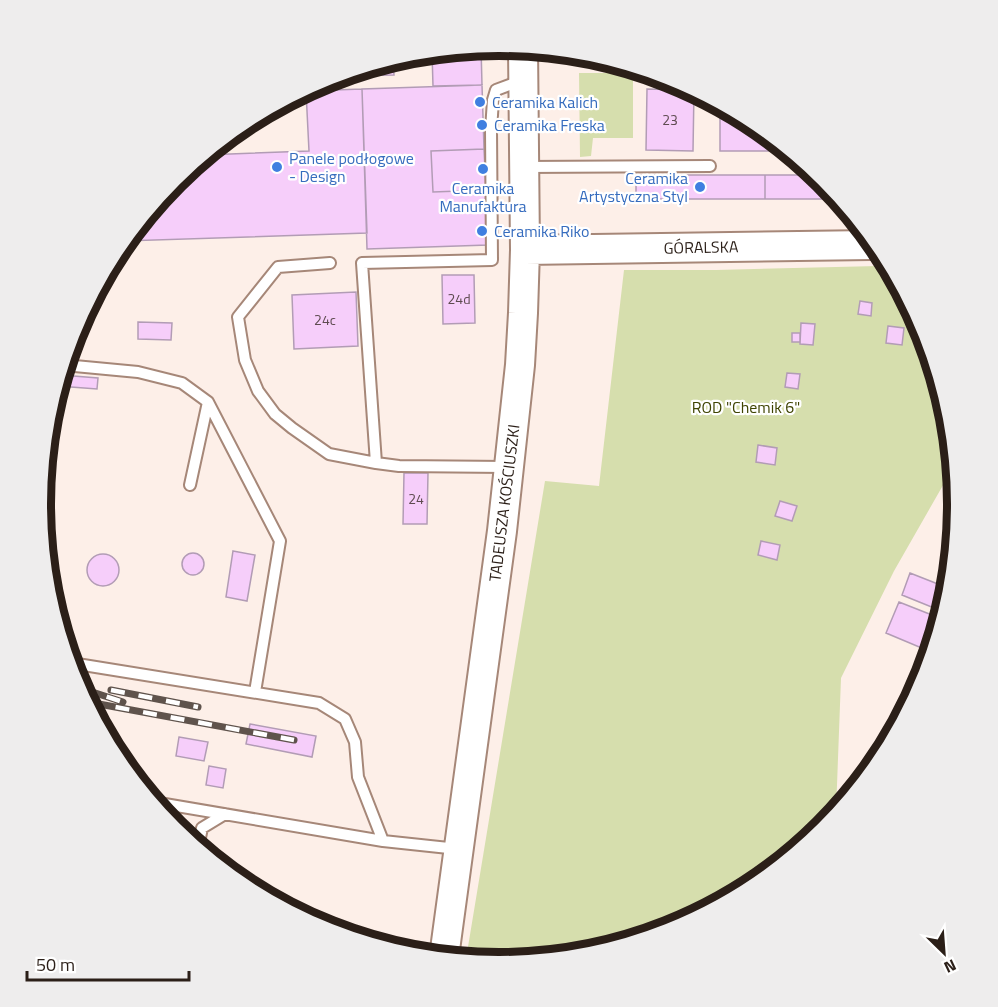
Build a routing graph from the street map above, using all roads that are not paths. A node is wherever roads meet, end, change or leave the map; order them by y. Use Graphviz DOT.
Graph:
graph roads {
  1 [pos="546,58"];
  2 [pos="523,60"];
  3 [pos="710,166"];
  4 [pos="524,167"];
  5 [pos="864,245"];
  6 [pos="525,250"];
  7 [pos="330,263"];
  8 [pos="73,365"];
  9 [pos="208,402"];
  10 [pos="376,463"];
  11 [pos="510,467"];
  12 [pos="190,484"];
  13 [pos="81,665"];
  14 [pos="255,692"];
  15 [pos="167,804"];
  16 [pos="225,814"];
  17 [pos="200,837"];
  18 [pos="383,841"];
  19 [pos="459,849"];
  20 [pos="445,948"];
  1 -- 2 [label="lane"];
  2 -- 4 [label="main road, TADEUSZA KOŚCIUSZKI"];
  2 -- 10 [label="lane"];
  3 -- 4 [label="lane"];
  4 -- 6 [label="main road, TADEUSZA KOŚCIUSZKI"];
  5 -- 6 [label="main road, GÓRALSKA"];
  6 -- 11 [label="main road, TADEUSZA KOŚCIUSZKI"];
  7 -- 10 [label="lane"];
  8 -- 9 [label="lane"];
  9 -- 12 [label="lane"];
  9 -- 14 [label="lane"];
  10 -- 11 [label="lane"];
  11 -- 19 [label="main road, TADEUSZA KOŚCIUSZKI"];
  13 -- 14 [label="lane"];
  14 -- 18 [label="lane"];
  15 -- 16 [label="lane"];
  16 -- 17 [label="lane"];
  16 -- 18 [label="lane"];
  18 -- 19 [label="lane"];
  19 -- 20 [label="main road, TADEUSZA KOŚCIUSZKI"];
}
